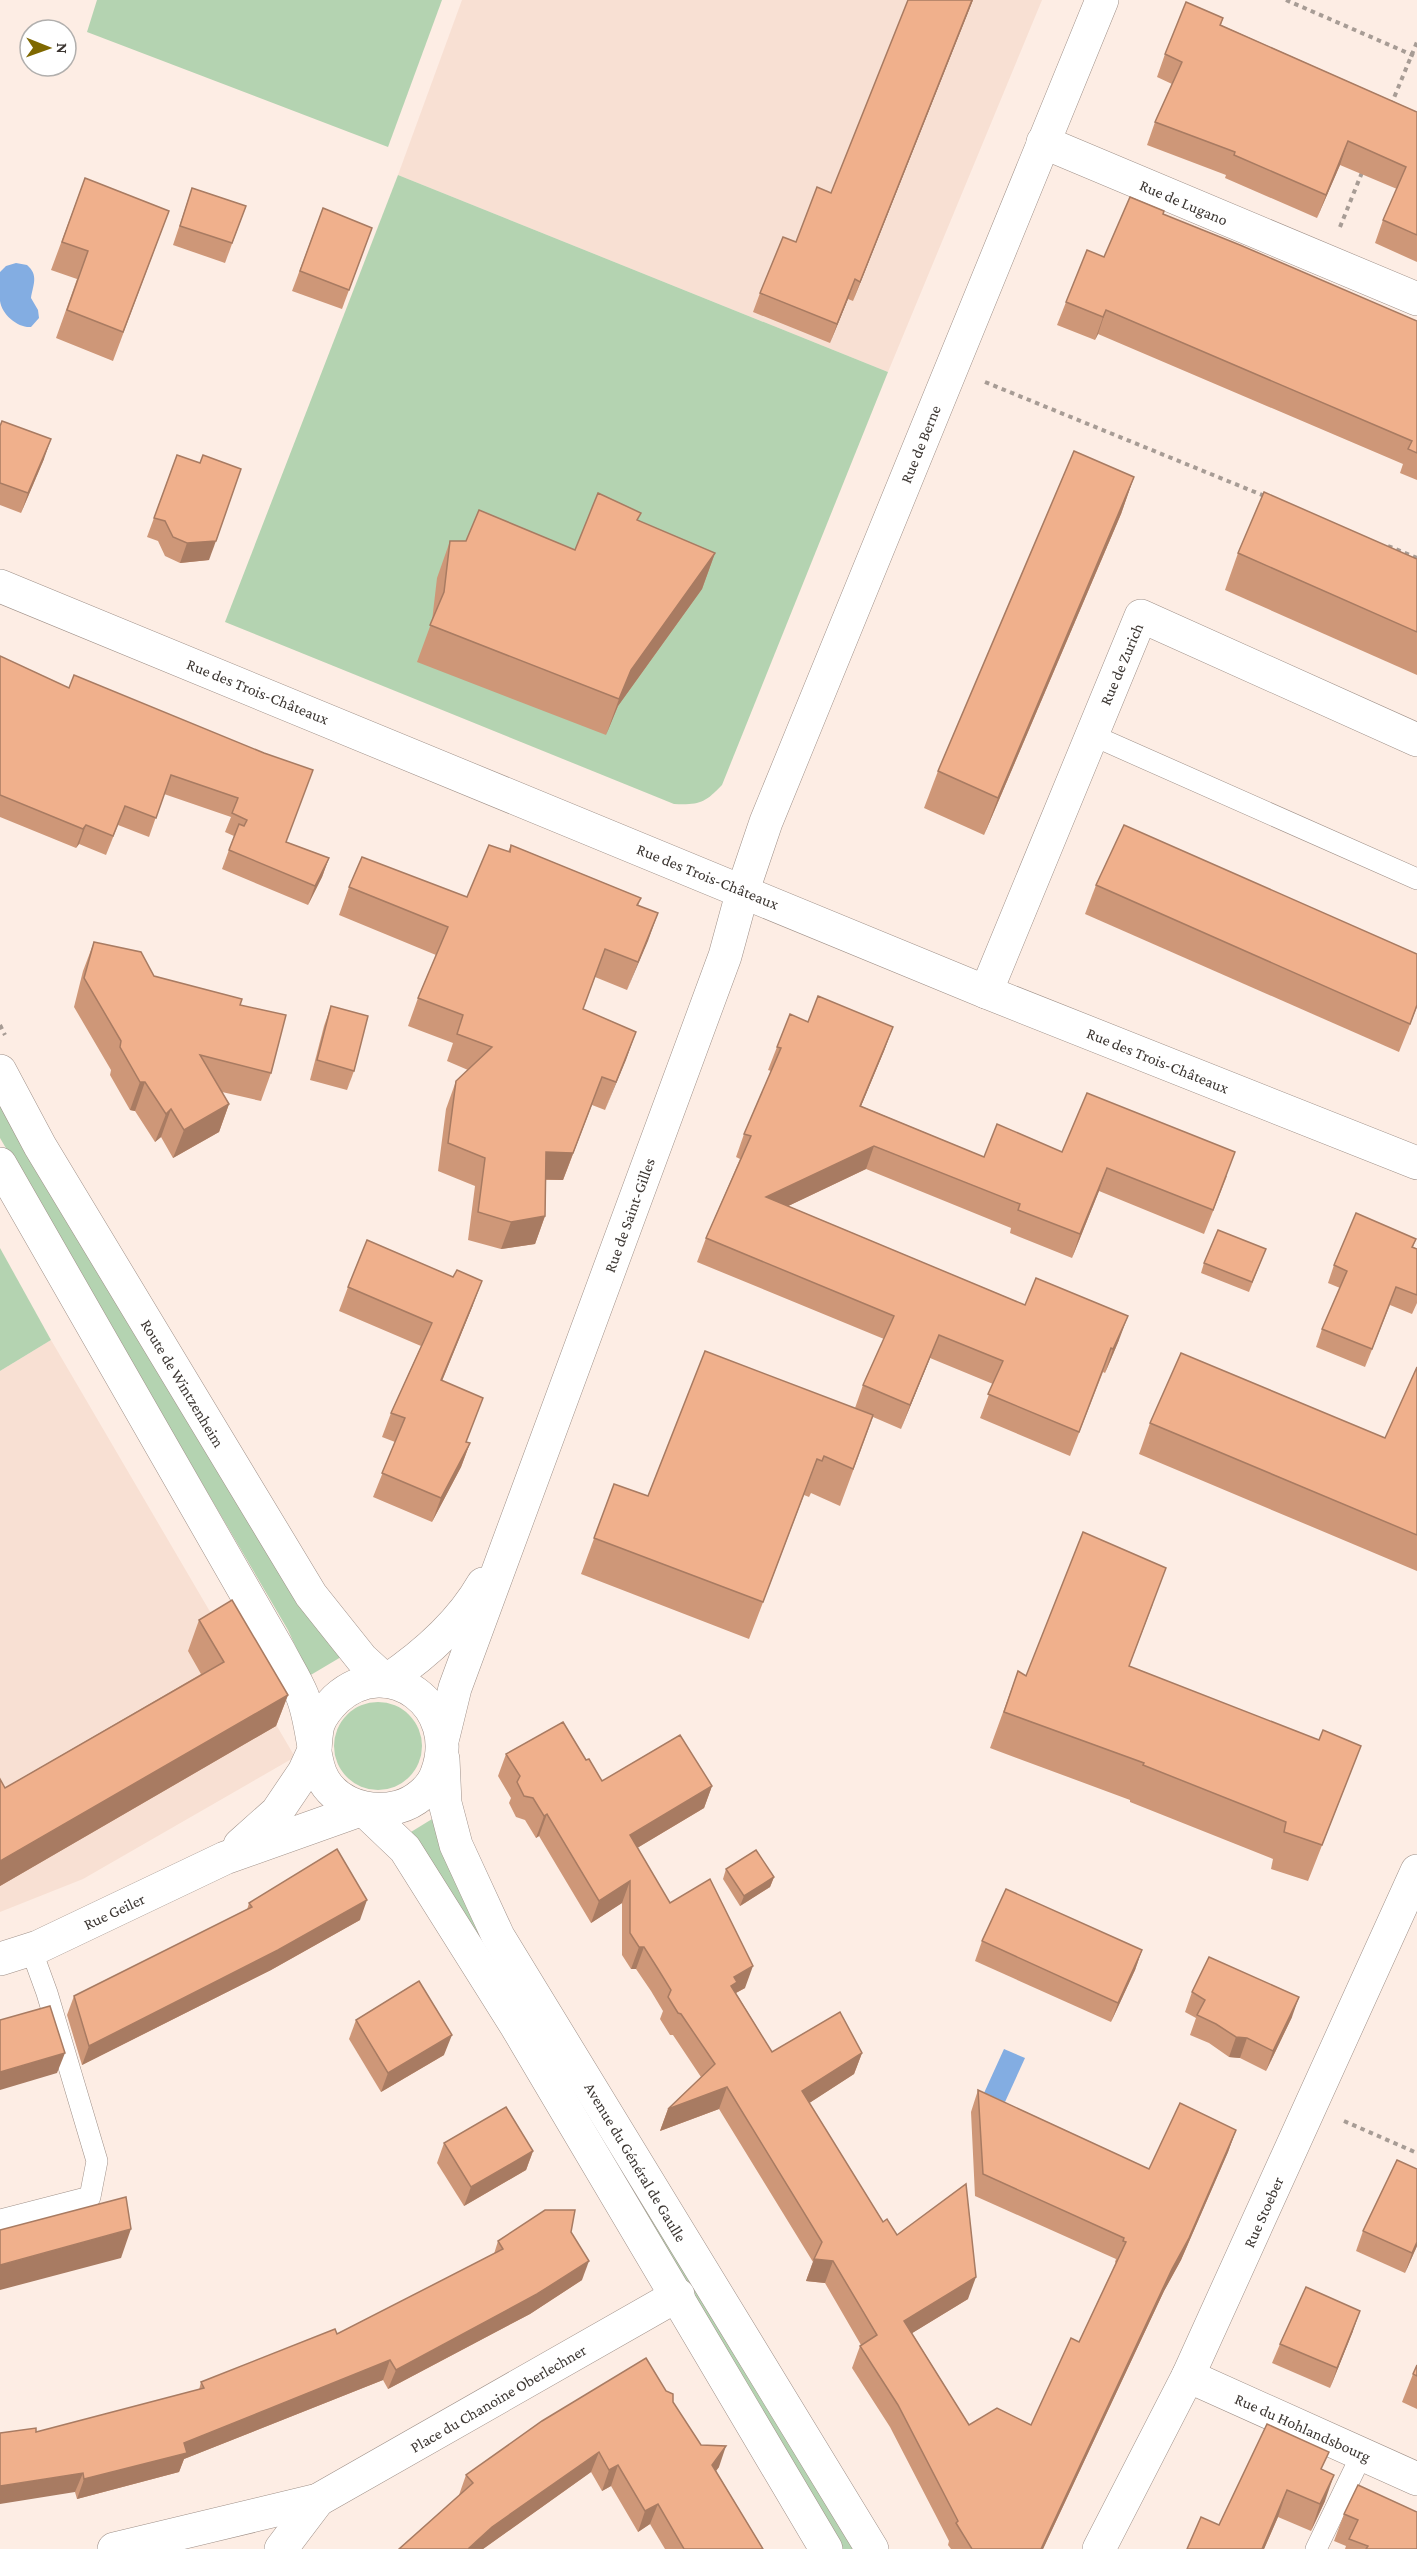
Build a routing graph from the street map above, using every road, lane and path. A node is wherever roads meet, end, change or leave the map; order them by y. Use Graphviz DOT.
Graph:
graph roads {
  1 [pos="1102,0"];
  2 [pos="1286,0"];
  3 [pos="1417,42"];
  4 [pos="1412,55"];
  5 [pos="1417,57"];
  6 [pos="1389,110"];
  7 [pos="1043,142"];
  8 [pos="1366,164"];
  9 [pos="1325,262"];
  10 [pos="1417,299"];
  11 [pos="951,368"];
  12 [pos="1273,499"];
  13 [pos="1384,545"];
  14 [pos="1417,558"];
  15 [pos="0,586"];
  16 [pos="1092,735"];
  17 [pos="1417,741"];
  18 [pos="1417,879"];
  19 [pos="743,891"];
  20 [pos="986,992"];
  21 [pos="0,1071"];
  22 [pos="1417,1163"];
  23 [pos="0,1164"];
  24 [pos="508,1538"];
  25 [pos="386,1682"];
  26 [pos="315,1748"];
  27 [pos="443,1748"];
  28 [pos="363,1809"];
  29 [pos="225,1858"];
  30 [pos="1417,1871"];
  31 [pos="31,1950"];
  32 [pos="0,1959"];
  33 [pos="1311,2106"];
  34 [pos="1417,2153"];
  35 [pos="0,2220"];
  36 [pos="678,2295"];
  37 [pos="1188,2376"];
  38 [pos="1362,2454"];
  39 [pos="1417,2479"];
  40 [pos="318,2500"];
  41 [pos="114,2549"];
  42 [pos="281,2549"];
  43 [pos="826,2549"];
  44 [pos="872,2549"];
  45 [pos="1099,2549"];
  46 [pos="1316,2549"];
  1 -- 7 [label="street, Rue de Berne"];
  2 -- 4 [label="path"];
  3 -- 4 [label="path"];
  4 -- 5 [label="path"];
  4 -- 6 [label="path"];
  7 -- 9 [label="street, Rue de Lugano"];
  7 -- 11 [label="street, Rue de Berne"];
  8 -- 9 [label="path"];
  9 -- 10 [label="street, Rue de Lugano"];
  11 -- 12 [label="path"];
  11 -- 19 [label="street, Rue de Berne"];
  13 -- 14 [label="path"];
  15 -- 19 [label="street, Rue des Trois-Châteaux"];
  16 -- 17 [label="street, Rue de Zurich"];
  16 -- 18 [label="lane"];
  16 -- 20 [label="street, Rue de Zurich"];
  19 -- 20 [label="street, Rue des Trois-Châteaux"];
  19 -- 24 [label="street, Rue de Saint-Gilles"];
  20 -- 22 [label="street, Rue des Trois-Châteaux"];
  21 -- 25 [label="street, Route de Wintzenheim"];
  23 -- 26 [label="street, Route de Wintzenheim"];
  24 -- 25 [label="street, Rue de Saint-Gilles"];
  24 -- 27 [label="street, Rue de Saint-Gilles"];
  25 -- 26 [label="street, Route de Wintzenheim"];
  25 -- 27 [label="street, Route de Wintzenheim"];
  26 -- 28 [label="street, Route de Wintzenheim"];
  26 -- 29 [label="street, Rue Geiler"];
  27 -- 28 [label="street"];
  27 -- 44 [label="street, Avenue du Général de Gaulle"];
  28 -- 29 [label="street, Rue Geiler"];
  28 -- 36 [label="street, Avenue du Général de Gaulle"];
  29 -- 31 [label="street, Rue Geiler"];
  30 -- 33 [label="street, Rue Stoeber"];
  31 -- 32 [label="street, Rue Geiler"];
  31 -- 35 [label="lane"];
  33 -- 34 [label="path"];
  33 -- 37 [label="street, Rue Stoeber"];
  36 -- 40 [label="street, Place du Chanoine Oberlechner"];
  36 -- 43 [label="street, Avenue du Général de Gaulle"];
  37 -- 38 [label="street, Rue du Hohlandsbourg"];
  37 -- 45 [label="street, Rue Stoeber"];
  38 -- 39 [label="street, Rue du Hohlandsbourg"];
  38 -- 46 [label="lane"];
  40 -- 41 [label="street, Place du Chanoine Oberlechner"];
  40 -- 42 [label="street, Place du Chanoine Oberlechner"];
}
